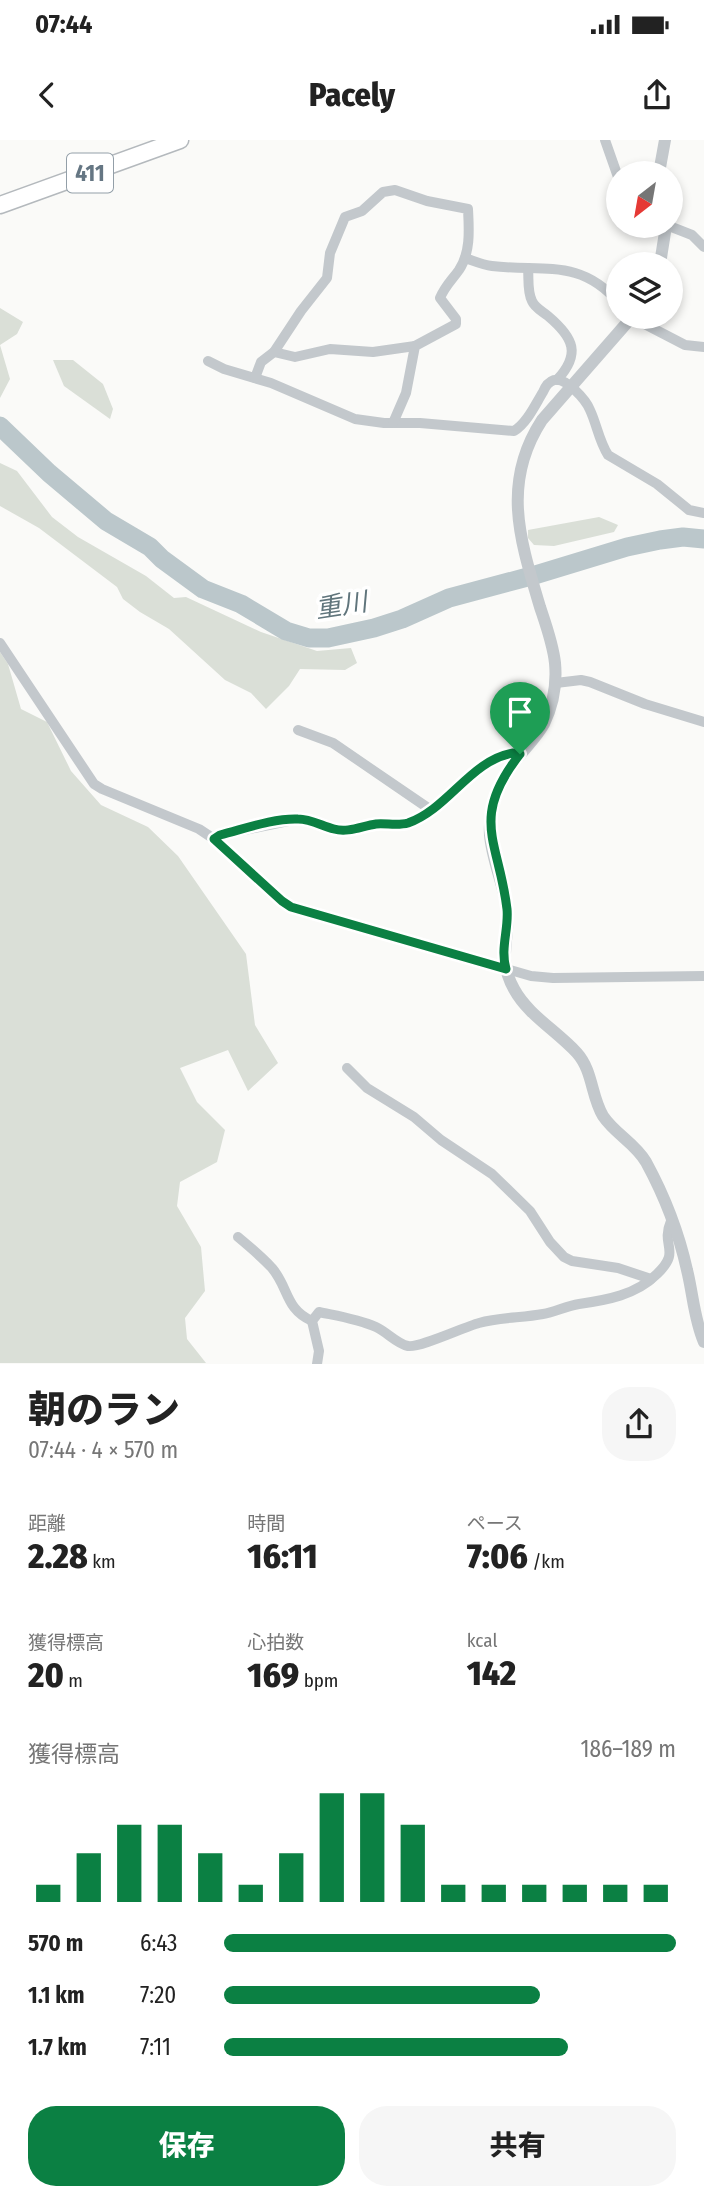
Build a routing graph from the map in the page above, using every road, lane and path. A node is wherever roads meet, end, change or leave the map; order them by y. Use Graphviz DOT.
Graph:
graph roads {
  1 [pos="180,140"];
  2 [pos="605,140"];
  3 [pos="666,140"];
  4 [pos="612,161"];
  5 [pos="662,161"];
  6 [pos="0,205"];
  7 [pos="683,232"];
  8 [pos="704,247"];
  9 [pos="465,258"];
  10 [pos="528,268"];
  11 [pos="606,290"];
  12 [pos="620,329"];
  13 [pos="654,329"];
  14 [pos="415,346"];
  15 [pos="704,347"];
  16 [pos="274,352"];
  17 [pos="208,361"];
  18 [pos="255,378"];
  19 [pos="557,380"];
  20 [pos="570,386"];
  21 [pos="393,423"];
  22 [pos="704,513"];
  23 [pos="0,643"];
  24 [pos="556,683"];
  25 [pos="704,722"];
  26 [pos="298,730"];
  27 [pos="520,754"];
  28 [pos="431,810"];
  29 [pos="214,839"];
  30 [pos="506,969"];
  31 [pos="704,976"];
  32 [pos="347,1068"];
  33 [pos="671,1221"];
  34 [pos="239,1237"];
  35 [pos="651,1279"];
  36 [pos="312,1321"];
  37 [pos="704,1342"];
  38 [pos="317,1363"];
  1 -- 6 [label="highway, 411"];
  2 -- 4 [label="street"];
  3 -- 5 [label="street"];
  7 -- 8 [label="street"];
  9 -- 10 [label="street"];
  9 -- 14 [label="street"];
  9 -- 16 [label="street"];
  10 -- 11 [label="street"];
  10 -- 19 [label="street"];
  12 -- 20 [label="street"];
  13 -- 15 [label="street"];
  14 -- 16 [label="street"];
  14 -- 21 [label="street"];
  16 -- 18 [label="street"];
  17 -- 18 [label="street"];
  18 -- 21 [label="street"];
  19 -- 20 [label="street"];
  19 -- 21 [label="street"];
  20 -- 22 [label="street"];
  20 -- 24 [label="street"];
  23 -- 29 [label="street"];
  24 -- 25 [label="street"];
  24 -- 27 [label="street"];
  26 -- 28 [label="street"];
  27 -- 28 [label="street"];
  27 -- 30 [label="street"];
  28 -- 29 [label="street"];
  29 -- 30 [label="street"];
  30 -- 31 [label="street"];
  30 -- 33 [label="street"];
  32 -- 35 [label="street"];
  33 -- 35 [label="street"];
  33 -- 37 [label="street"];
  34 -- 36 [label="street"];
  35 -- 36 [label="street"];
  36 -- 38 [label="street"];
}
